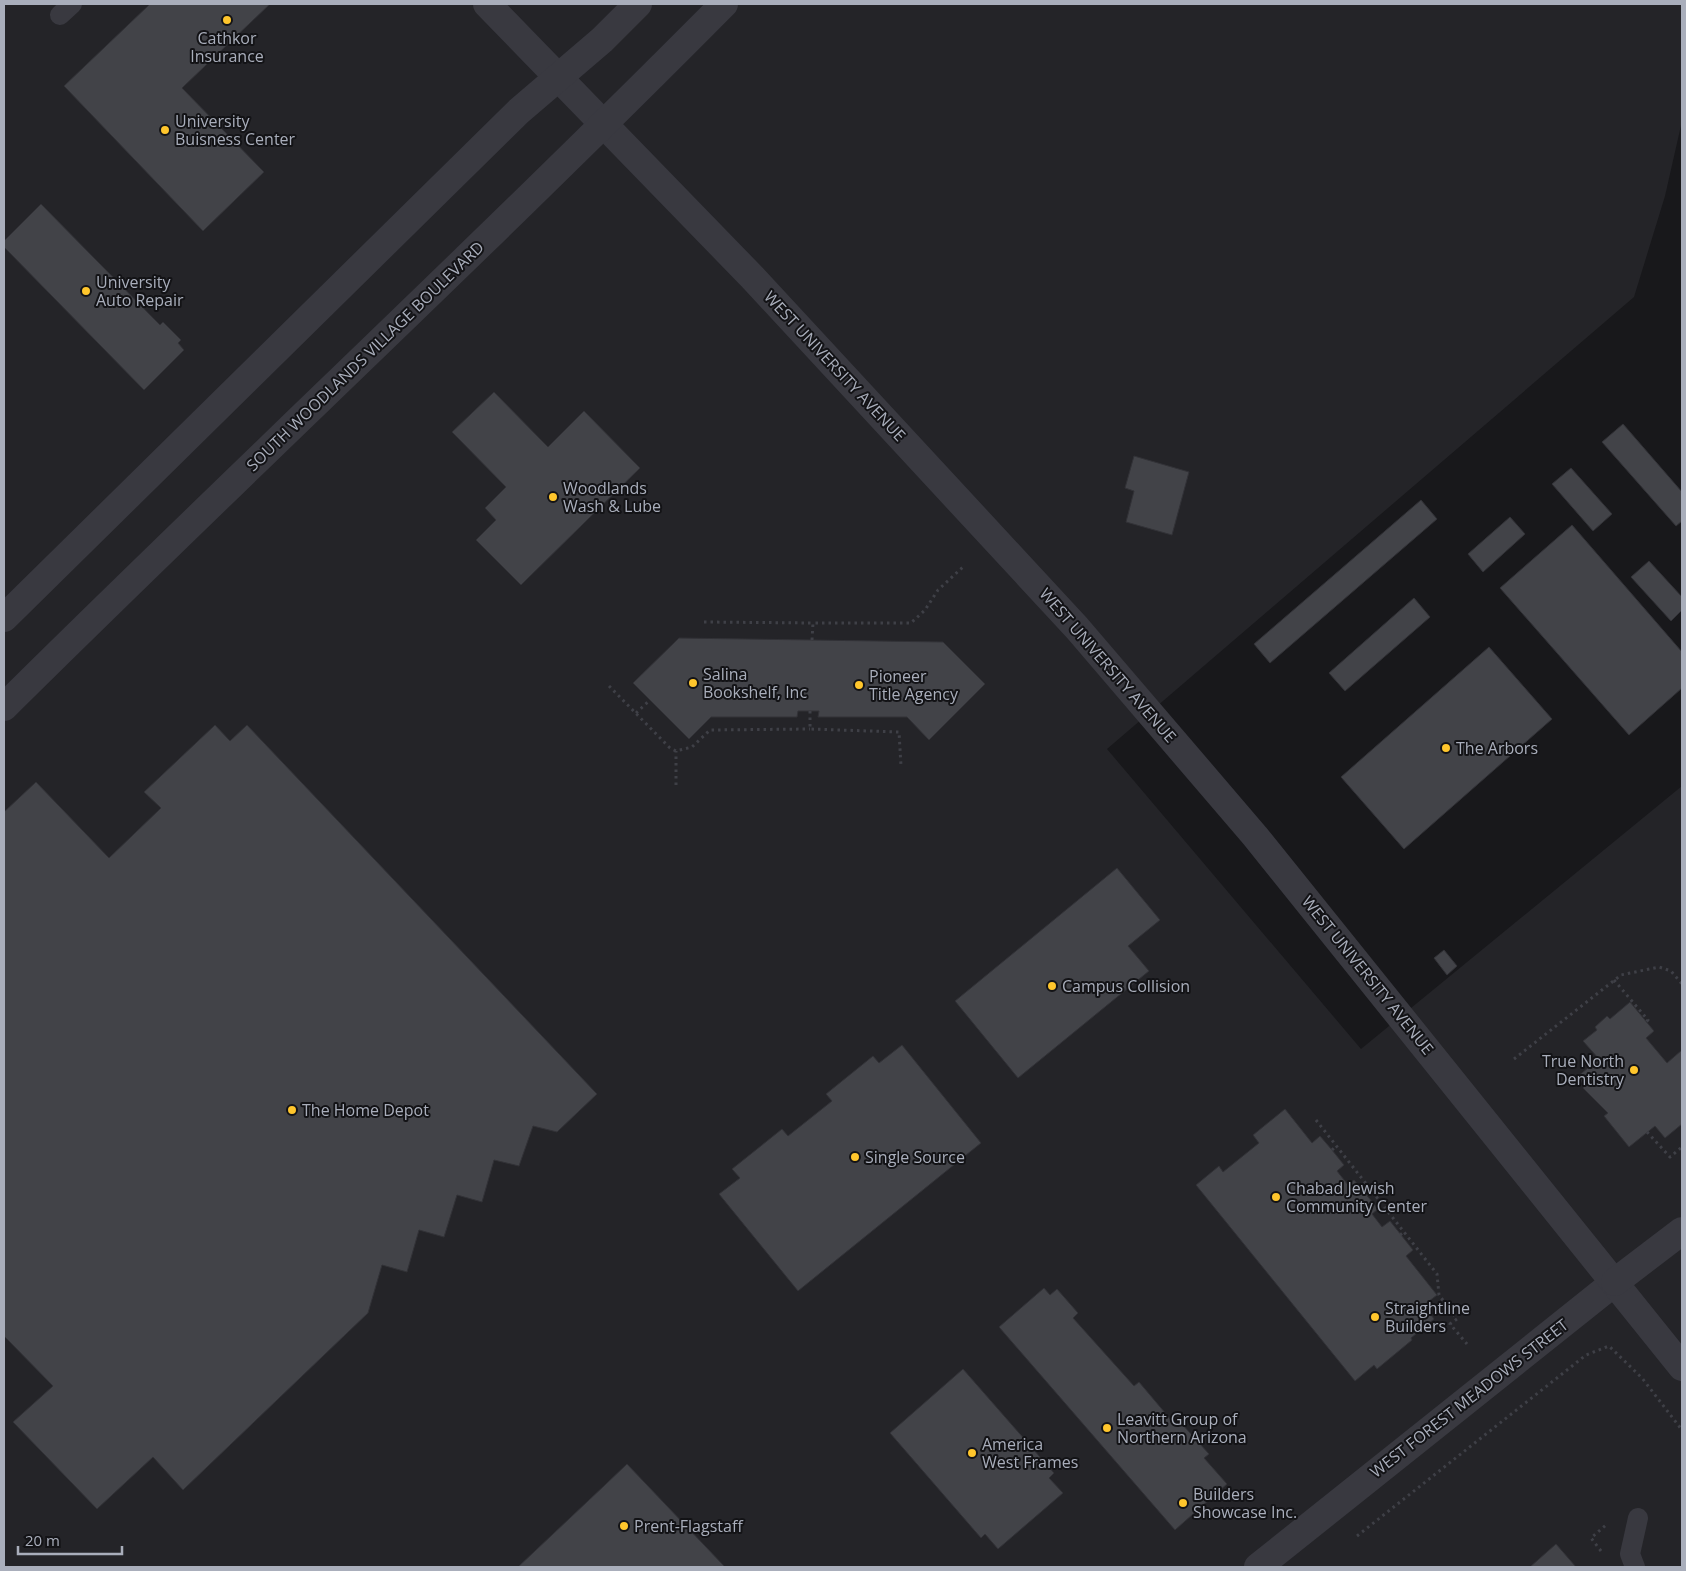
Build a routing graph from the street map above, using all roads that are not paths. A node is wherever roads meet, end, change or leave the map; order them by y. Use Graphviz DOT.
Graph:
graph roads {
  1 [pos="487,4"];
  2 [pos="638,4"];
  3 [pos="724,4"];
  4 [pos="559,77"];
  5 [pos="605,124"];
  6 [pos="4,618"];
  7 [pos="4,707"];
  8 [pos="1682,1231"];
  9 [pos="1615,1282"];
  10 [pos="1682,1367"];
  11 [pos="1638,1518"];
  12 [pos="1258,1567"];
  13 [pos="1635,1567"];
  1 -- 4 [label="street, WEST UNIVERSITY AVENUE"];
  2 -- 4 [label="street"];
  3 -- 5 [label="street, SOUTH WOODLANDS VILLAGE BOULEVARD"];
  4 -- 5 [label="street, WEST UNIVERSITY AVENUE"];
  4 -- 6 [label="street"];
  5 -- 7 [label="street, SOUTH WOODLANDS VILLAGE BOULEVARD"];
  5 -- 9 [label="street, WEST UNIVERSITY AVENUE"];
  8 -- 9 [label="street, WEST FOREST MEADOWS STREET"];
  9 -- 10 [label="street, WEST UNIVERSITY AVENUE"];
  9 -- 12 [label="street, WEST FOREST MEADOWS STREET"];
  11 -- 13 [label="lane"];
}
